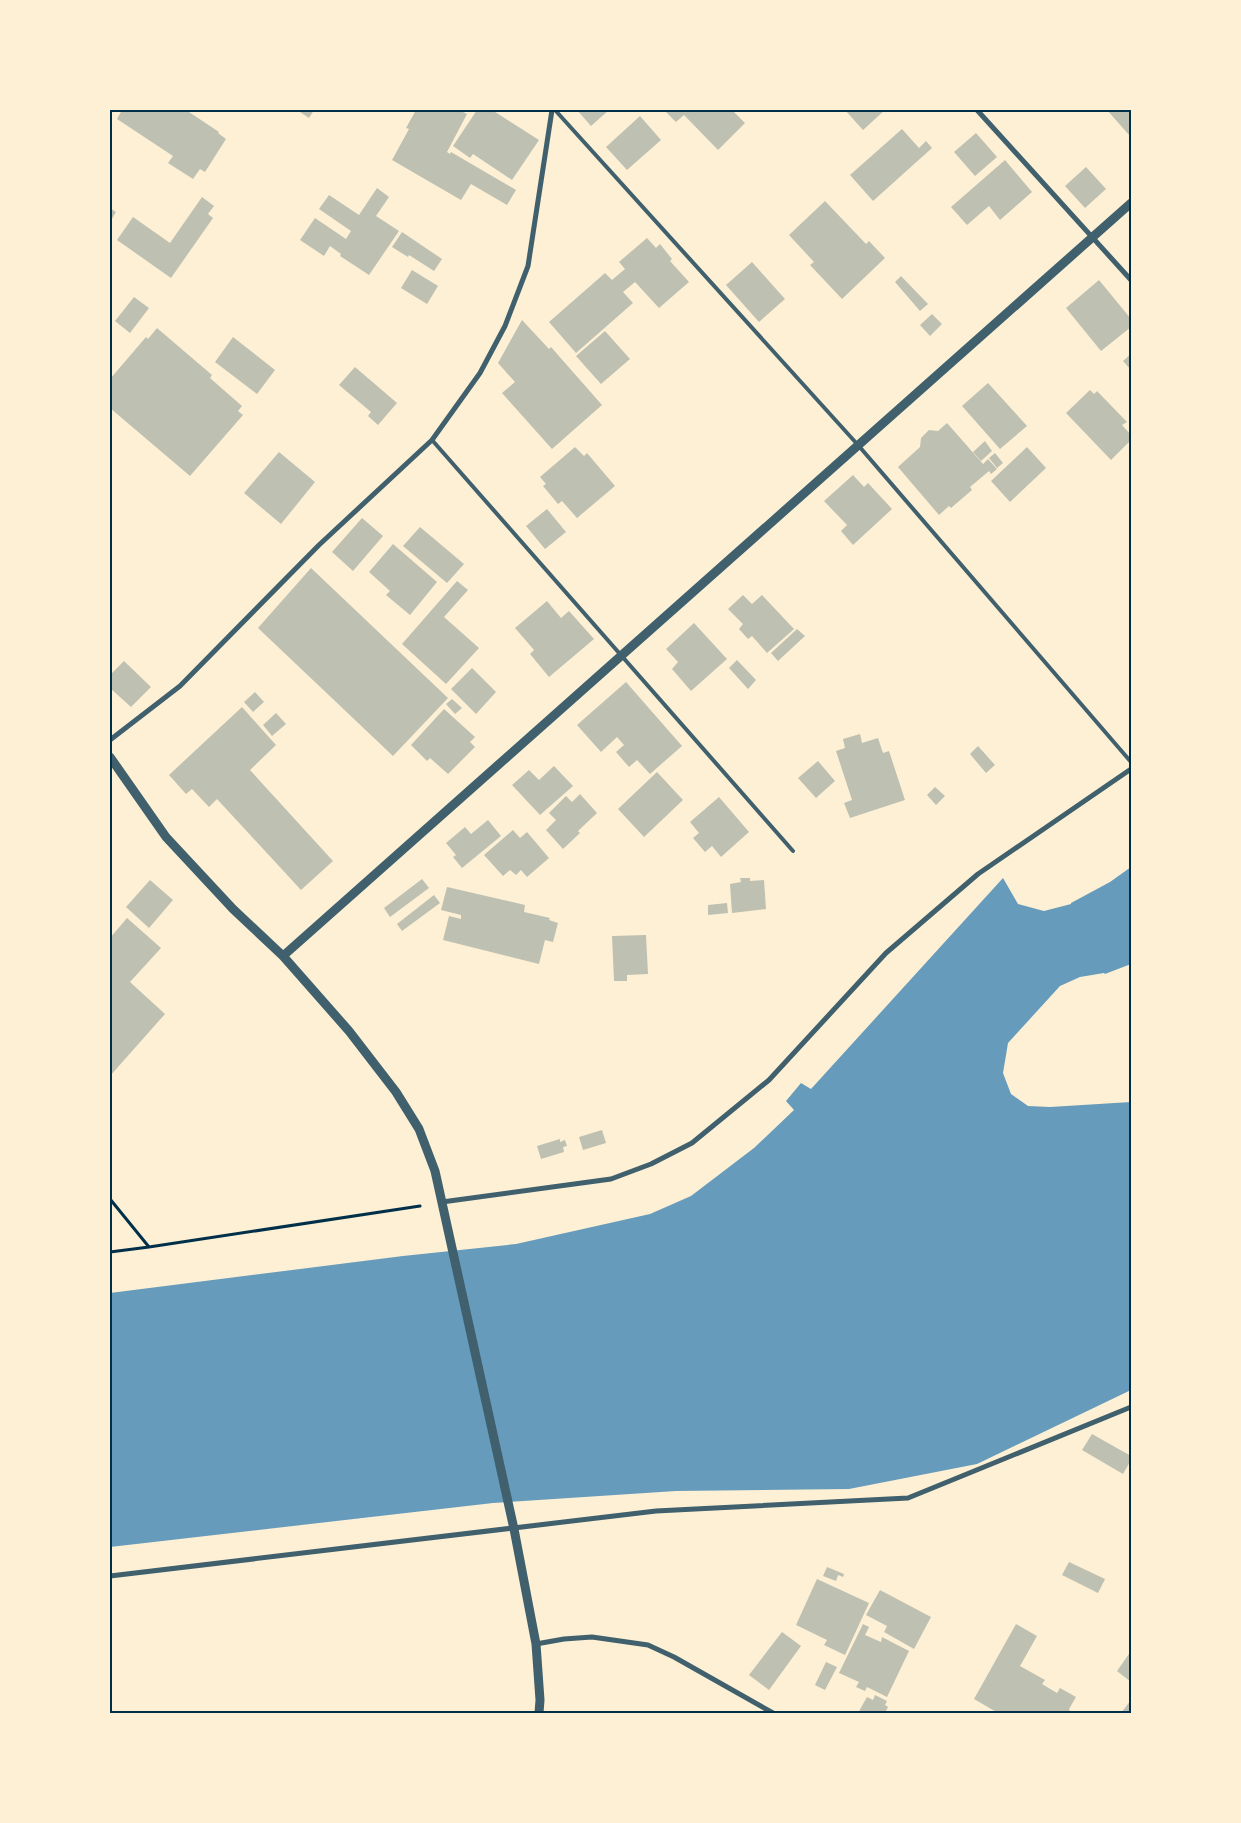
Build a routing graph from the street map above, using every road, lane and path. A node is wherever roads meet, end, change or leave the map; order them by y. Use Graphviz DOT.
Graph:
graph roads {
  1 [pos="553,110"];
  2 [pos="977,110"];
  3 [pos="1131,203"];
  4 [pos="1093,236"];
  5 [pos="1131,280"];
  6 [pos="432,440"];
  7 [pos="858,445"];
  8 [pos="622,656"];
  9 [pos="110,740"];
  10 [pos="110,757"];
  11 [pos="1131,762"];
  12 [pos="1131,770"];
  13 [pos="793,851"];
  14 [pos="283,956"];
  15 [pos="110,1199"];
  16 [pos="442,1202"];
  17 [pos="149,1247"];
  18 [pos="110,1252"];
  19 [pos="1131,1407"];
  20 [pos="514,1529"];
  21 [pos="110,1576"];
  22 [pos="536,1644"];
  23 [pos="539,1713"];
  24 [pos="773,1713"];
  1 -- 6 [label="street"];
  1 -- 7 [label="lane"];
  2 -- 4 [label="street"];
  3 -- 4 [label="street"];
  4 -- 5 [label="street"];
  4 -- 7 [label="street"];
  6 -- 8 [label="lane"];
  6 -- 9 [label="street"];
  7 -- 8 [label="street"];
  7 -- 11 [label="lane"];
  8 -- 13 [label="lane"];
  8 -- 14 [label="street"];
  10 -- 14 [label="street"];
  12 -- 16 [label="street"];
  14 -- 16 [label="street"];
  15 -- 17 [label="path"];
  16 -- 17 [label="path"];
  16 -- 20 [label="street"];
  17 -- 18 [label="path"];
  19 -- 20 [label="street"];
  20 -- 21 [label="street"];
  20 -- 22 [label="street"];
  22 -- 23 [label="street"];
  22 -- 24 [label="street"];
}
